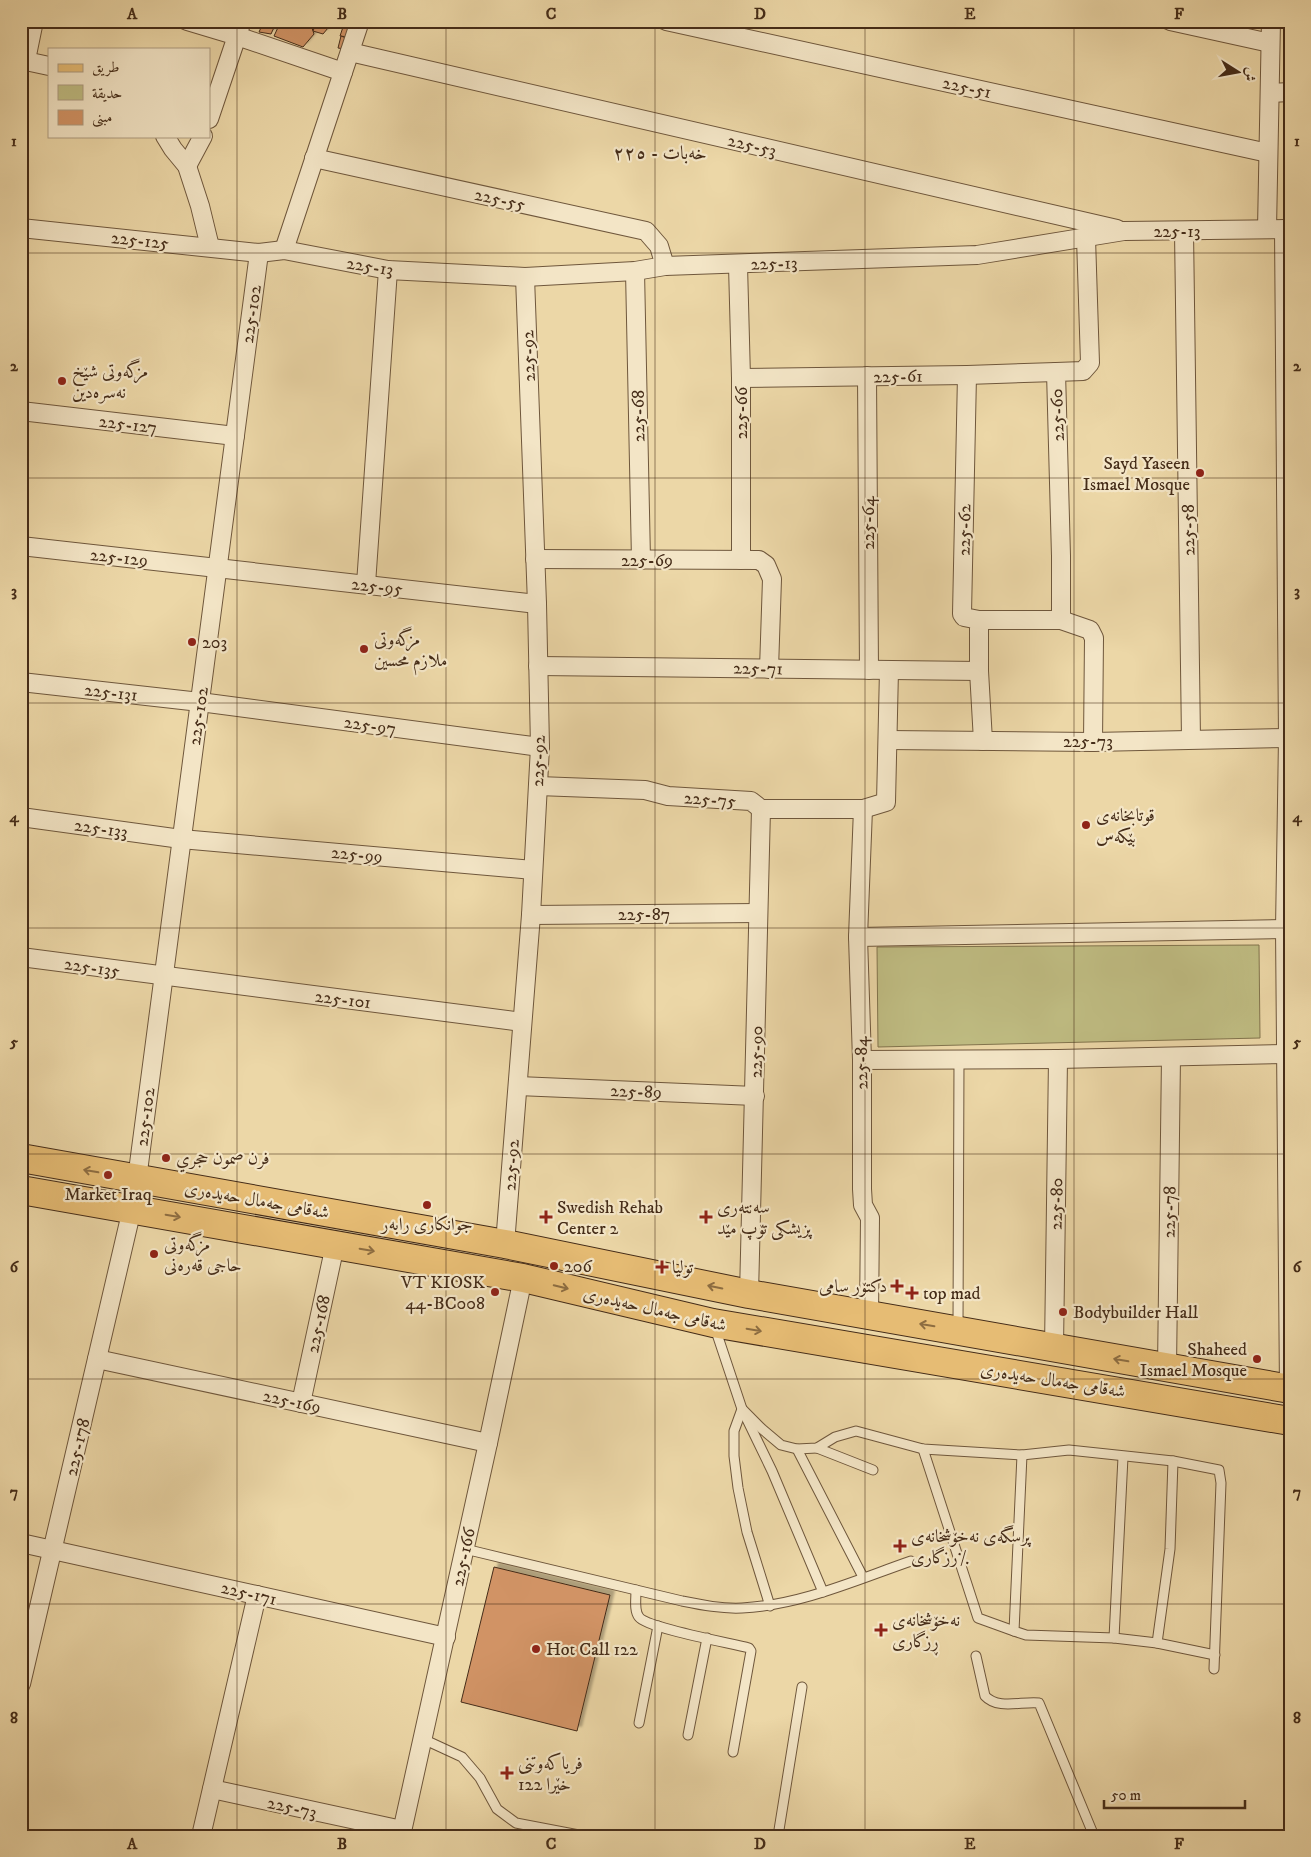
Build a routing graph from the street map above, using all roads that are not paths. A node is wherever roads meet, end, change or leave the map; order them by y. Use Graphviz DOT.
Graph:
graph roads {
  1 [pos="34,21"];
  2 [pos="186,21"];
  3 [pos="360,21"];
  4 [pos="666,21"];
  5 [pos="1170,21"];
  6 [pos="1271,21"];
  7 [pos="239,29"];
  8 [pos="1270,43"];
  9 [pos="350,52"];
  10 [pos="24,60"];
  11 [pos="48,66"];
  12 [pos="343,72"];
  13 [pos="1290,92"];
  14 [pos="1270,93"];
  15 [pos="210,116"];
  16 [pos="166,138"];
  17 [pos="202,138"];
  18 [pos="1268,153"];
  19 [pos="314,158"];
  20 [pos="187,166"];
  21 [pos="21,228"];
  22 [pos="1280,229"];
  23 [pos="1124,231"];
  24 [pos="1184,231"];
  25 [pos="1086,238"];
  26 [pos="210,247"];
  27 [pos="284,250"];
  28 [pos="259,253"];
  29 [pos="738,265"];
  30 [pos="665,266"];
  31 [pos="388,270"];
  32 [pos="635,271"];
  33 [pos="525,277"];
  34 [pos="1056,372"];
  35 [pos="967,375"];
  36 [pos="867,376"];
  37 [pos="741,378"];
  38 [pos="21,411"];
  39 [pos="235,436"];
  40 [pos="21,546"];
  41 [pos="535,559"];
  42 [pos="641,560"];
  43 [pos="741,560"];
  44 [pos="218,568"];
  45 [pos="1288,583"];
  46 [pos="366,584"];
  47 [pos="537,604"];
  48 [pos="979,620"];
  49 [pos="1061,620"];
  50 [pos="538,666"];
  51 [pos="769,668"];
  52 [pos="869,670"];
  53 [pos="889,670"];
  54 [pos="979,671"];
  55 [pos="21,682"];
  56 [pos="200,702"];
  57 [pos="1289,728"];
  58 [pos="1191,739"];
  59 [pos="888,740"];
  60 [pos="982,741"];
  61 [pos="1093,742"];
  62 [pos="540,747"];
  63 [pos="538,786"];
  64 [pos="871,807"];
  65 [pos="761,809"];
  66 [pos="21,817"];
  67 [pos="181,838"];
  68 [pos="533,870"];
  69 [pos="758,913"];
  70 [pos="531,915"];
  71 [pos="1284,929"];
  72 [pos="858,937"];
  73 [pos="21,957"];
  74 [pos="164,976"];
  75 [pos="1288,1016"];
  76 [pos="522,1022"];
  77 [pos="1286,1054"];
  78 [pos="1171,1057"];
  79 [pos="1058,1059"];
  80 [pos="862,1060"];
  81 [pos="959,1060"];
  82 [pos="518,1086"];
  83 [pos="755,1096"];
  84 [pos="21,1158"];
  85 [pos="137,1179"];
  86 [pos="21,1190"];
  87 [pos="132,1209"];
  88 [pos="505,1244"];
  89 [pos="335,1245"];
  90 [pos="523,1278"];
  91 [pos="749,1294"];
  92 [pos="869,1316"];
  93 [pos="713,1323"];
  94 [pos="958,1330"];
  95 [pos="1054,1348"];
  96 [pos="97,1360"];
  97 [pos="1167,1368"];
  98 [pos="1195,1372"];
  99 [pos="1289,1389"];
  100 [pos="301,1403"];
  101 [pos="1192,1404"];
  102 [pos="742,1408"];
  103 [pos="1290,1421"];
  104 [pos="488,1443"];
  105 [pos="817,1448"];
  106 [pos="797,1449"];
  107 [pos="923,1449"];
  108 [pos="1022,1455"];
  109 [pos="1123,1457"];
  110 [pos="1173,1461"];
  111 [pos="873,1470"];
  112 [pos="21,1543"];
  113 [pos="465,1549"];
  114 [pos="53,1550"];
  115 [pos="911,1561"];
  116 [pos="863,1577"];
  117 [pos="636,1590"];
  118 [pos="823,1592"];
  119 [pos="257,1595"];
  120 [pos="770,1606"];
  121 [pos="658,1626"];
  122 [pos="1014,1631"];
  123 [pos="446,1637"];
  124 [pos="707,1638"];
  125 [pos="1114,1638"];
  126 [pos="1156,1643"];
  127 [pos="1215,1654"];
  128 [pos="976,1656"];
  129 [pos="1214,1669"];
  130 [pos="21,1684"];
  131 [pos="802,1687"];
  132 [pos="639,1723"];
  133 [pos="688,1735"];
  134 [pos="422,1739"];
  135 [pos="733,1752"];
  136 [pos="212,1790"];
  137 [pos="402,1833"];
  138 [pos="201,1836"];
  139 [pos="584,1836"];
  140 [pos="778,1836"];
  141 [pos="1094,1836"];
  1 -- 10 [label="street"];
  2 -- 7 [label="street"];
  3 -- 9 [label="street"];
  4 -- 18 [label="street, 225-51"];
  5 -- 8 [label="street"];
  6 -- 8 [label="street"];
  7 -- 12 [label="street"];
  7 -- 15 [label="street"];
  8 -- 14 [label="street"];
  9 -- 12 [label="street"];
  9 -- 23 [label="street, 225-53"];
  10 -- 11 [label="street"];
  12 -- 19 [label="street"];
  13 -- 14 [label="street"];
  14 -- 18 [label="street"];
  16 -- 20 [label="street"];
  17 -- 20 [label="street"];
  18 -- 22 [label="street"];
  19 -- 27 [label="street"];
  19 -- 30 [label="street, 225-55"];
  20 -- 26 [label="street"];
  21 -- 26 [label="street, 225-125"];
  22 -- 24 [label="street, 225-13"];
  22 -- 45 [label="street"];
  23 -- 24 [label="street, 225-13"];
  23 -- 25 [label="street, 225-13"];
  24 -- 58 [label="street, 225-58"];
  25 -- 29 [label="street, 225-13"];
  25 -- 34 [label="street, 225-60"];
  26 -- 28 [label="street, 225-125"];
  27 -- 28 [label="street, 225-13"];
  27 -- 31 [label="street, 225-13"];
  28 -- 39 [label="street, 225-102"];
  29 -- 30 [label="street, 225-13"];
  29 -- 37 [label="street, 225-66"];
  30 -- 32 [label="street, 225-13"];
  31 -- 33 [label="street, 225-13"];
  31 -- 46 [label="street"];
  32 -- 33 [label="street, 225-13"];
  32 -- 42 [label="street, 225-68"];
  33 -- 41 [label="street, 225-92"];
  34 -- 35 [label="street, 225-61"];
  34 -- 49 [label="street, 225-60"];
  35 -- 36 [label="street, 225-61"];
  35 -- 48 [label="street, 225-62"];
  36 -- 37 [label="street, 225-61"];
  36 -- 52 [label="street, 225-64"];
  37 -- 43 [label="street, 225-66"];
  38 -- 39 [label="street, 225-127"];
  39 -- 44 [label="street, 225-102"];
  40 -- 44 [label="street, 225-129"];
  41 -- 42 [label="street, 225-69"];
  41 -- 47 [label="street, 225-92"];
  42 -- 43 [label="street, 225-69"];
  43 -- 51 [label="street, 225-69"];
  44 -- 46 [label="street, 225-95"];
  44 -- 56 [label="street, 225-102"];
  45 -- 57 [label="street"];
  46 -- 47 [label="street, 225-95"];
  47 -- 50 [label="street, 225-92"];
  48 -- 49 [label="street"];
  48 -- 54 [label="street"];
  49 -- 61 [label="street"];
  50 -- 51 [label="street, 225-71"];
  50 -- 62 [label="street, 225-92"];
  51 -- 52 [label="street, 225-71"];
  52 -- 53 [label="street, 225-71"];
  53 -- 54 [label="street, 225-71"];
  53 -- 59 [label="street"];
  54 -- 60 [label="street"];
  55 -- 56 [label="street, 225-131"];
  56 -- 62 [label="street, 225-97"];
  56 -- 67 [label="street, 225-102"];
  57 -- 58 [label="street, 225-73"];
  57 -- 71 [label="street"];
  58 -- 61 [label="street, 225-73"];
  59 -- 60 [label="street, 225-73"];
  59 -- 64 [label="street, 225-84"];
  60 -- 61 [label="street, 225-73"];
  62 -- 63 [label="street, 225-92"];
  63 -- 65 [label="street, 225-75"];
  63 -- 68 [label="street, 225-92"];
  64 -- 65 [label="street, 225-75"];
  64 -- 72 [label="street, 225-84"];
  65 -- 69 [label="street, 225-90"];
  66 -- 67 [label="street, 225-133"];
  67 -- 68 [label="street, 225-99"];
  67 -- 74 [label="street, 225-102"];
  68 -- 70 [label="street, 225-92"];
  69 -- 70 [label="street, 225-87"];
  69 -- 83 [label="street, 225-90"];
  70 -- 76 [label="street, 225-92"];
  71 -- 72 [label="street"];
  71 -- 75 [label="street"];
  72 -- 80 [label="street, 225-84"];
  73 -- 74 [label="street, 225-135"];
  74 -- 76 [label="street, 225-101"];
  74 -- 85 [label="street, 225-102"];
  75 -- 77 [label="street"];
  76 -- 82 [label="street, 225-92"];
  77 -- 78 [label="street"];
  77 -- 99 [label="street"];
  78 -- 79 [label="street"];
  78 -- 97 [label="street, 225-78"];
  79 -- 81 [label="street"];
  79 -- 95 [label="street, 225-80"];
  80 -- 81 [label="street"];
  80 -- 92 [label="street, 225-84"];
  81 -- 94 [label="lane"];
  82 -- 83 [label="street, 225-89"];
  82 -- 88 [label="street, 225-92"];
  83 -- 91 [label="street, 225-90"];
  85 -- 84 [label="main road, شەقامی جەمال حەیدەری, one-way"];
  85 -- 88 [label="main road, شەقامی جەمال حەیدەری"];
  86 -- 87 [label="main road, شەقامی جەمال حەیدەری"];
  87 -- 89 [label="main road, شەقامی جەمال حەیدەری, one-way"];
  87 -- 96 [label="street, 225-178"];
  91 -- 88 [label="main road, شەقامی جەمال حەیدەری, one-way"];
  89 -- 90 [label="main road, شەقامی جەمال حەیدەری, one-way"];
  89 -- 100 [label="street, 225-168"];
  90 -- 93 [label="main road, شەقامی جەمال حەیدەری, one-way"];
  90 -- 104 [label="street, 225-166"];
  91 -- 92 [label="main road, شەقامی جەمال حەیدەری"];
  94 -- 92 [label="main road, شەقامی جەمال حەیدەری, one-way"];
  93 -- 101 [label="main road, شەقامی جەمال حەیدەری, one-way"];
  93 -- 102 [label="lane"];
  94 -- 95 [label="main road, شەقامی جەمال حەیدەری"];
  97 -- 95 [label="main road, شەقامی جەمال حەیدەری, one-way"];
  96 -- 100 [label="street, 225-169"];
  96 -- 114 [label="street, 225-178"];
  97 -- 98 [label="main road, شەقامی جەمال حەیدەری"];
  98 -- 99 [label="main road, شەقامی جەمال حەیدەری"];
  98 -- 101 [label="main road"];
  100 -- 104 [label="street, 225-169"];
  101 -- 103 [label="main road, شەقامی جەمال حەیدەری"];
  102 -- 106 [label="lane"];
  102 -- 118 [label="lane"];
  102 -- 120 [label="lane"];
  104 -- 113 [label="street, 225-166"];
  105 -- 106 [label="lane"];
  105 -- 107 [label="lane"];
  105 -- 111 [label="lane"];
  106 -- 116 [label="lane"];
  107 -- 108 [label="lane"];
  107 -- 122 [label="lane"];
  108 -- 109 [label="lane"];
  108 -- 122 [label="lane"];
  109 -- 110 [label="lane"];
  109 -- 125 [label="lane"];
  110 -- 126 [label="lane"];
  110 -- 127 [label="lane"];
  112 -- 114 [label="street, 225-171"];
  113 -- 117 [label="lane"];
  113 -- 123 [label="street, 225-166"];
  114 -- 119 [label="street, 225-171"];
  114 -- 130 [label="street, 225-178"];
  115 -- 116 [label="lane"];
  116 -- 118 [label="lane"];
  117 -- 120 [label="lane"];
  117 -- 121 [label="lane"];
  118 -- 120 [label="lane"];
  119 -- 123 [label="street, 225-171"];
  119 -- 136 [label="street"];
  121 -- 124 [label="lane"];
  121 -- 132 [label="lane"];
  122 -- 125 [label="lane"];
  123 -- 134 [label="street, 225-166"];
  124 -- 133 [label="lane"];
  124 -- 135 [label="lane"];
  125 -- 126 [label="lane"];
  126 -- 127 [label="lane"];
  127 -- 129 [label="lane"];
  128 -- 141 [label="lane"];
  131 -- 140 [label="lane"];
  134 -- 137 [label="street, 225-166"];
  134 -- 139 [label="lane"];
  136 -- 137 [label="street, 225-73"];
  136 -- 138 [label="street"];
}
